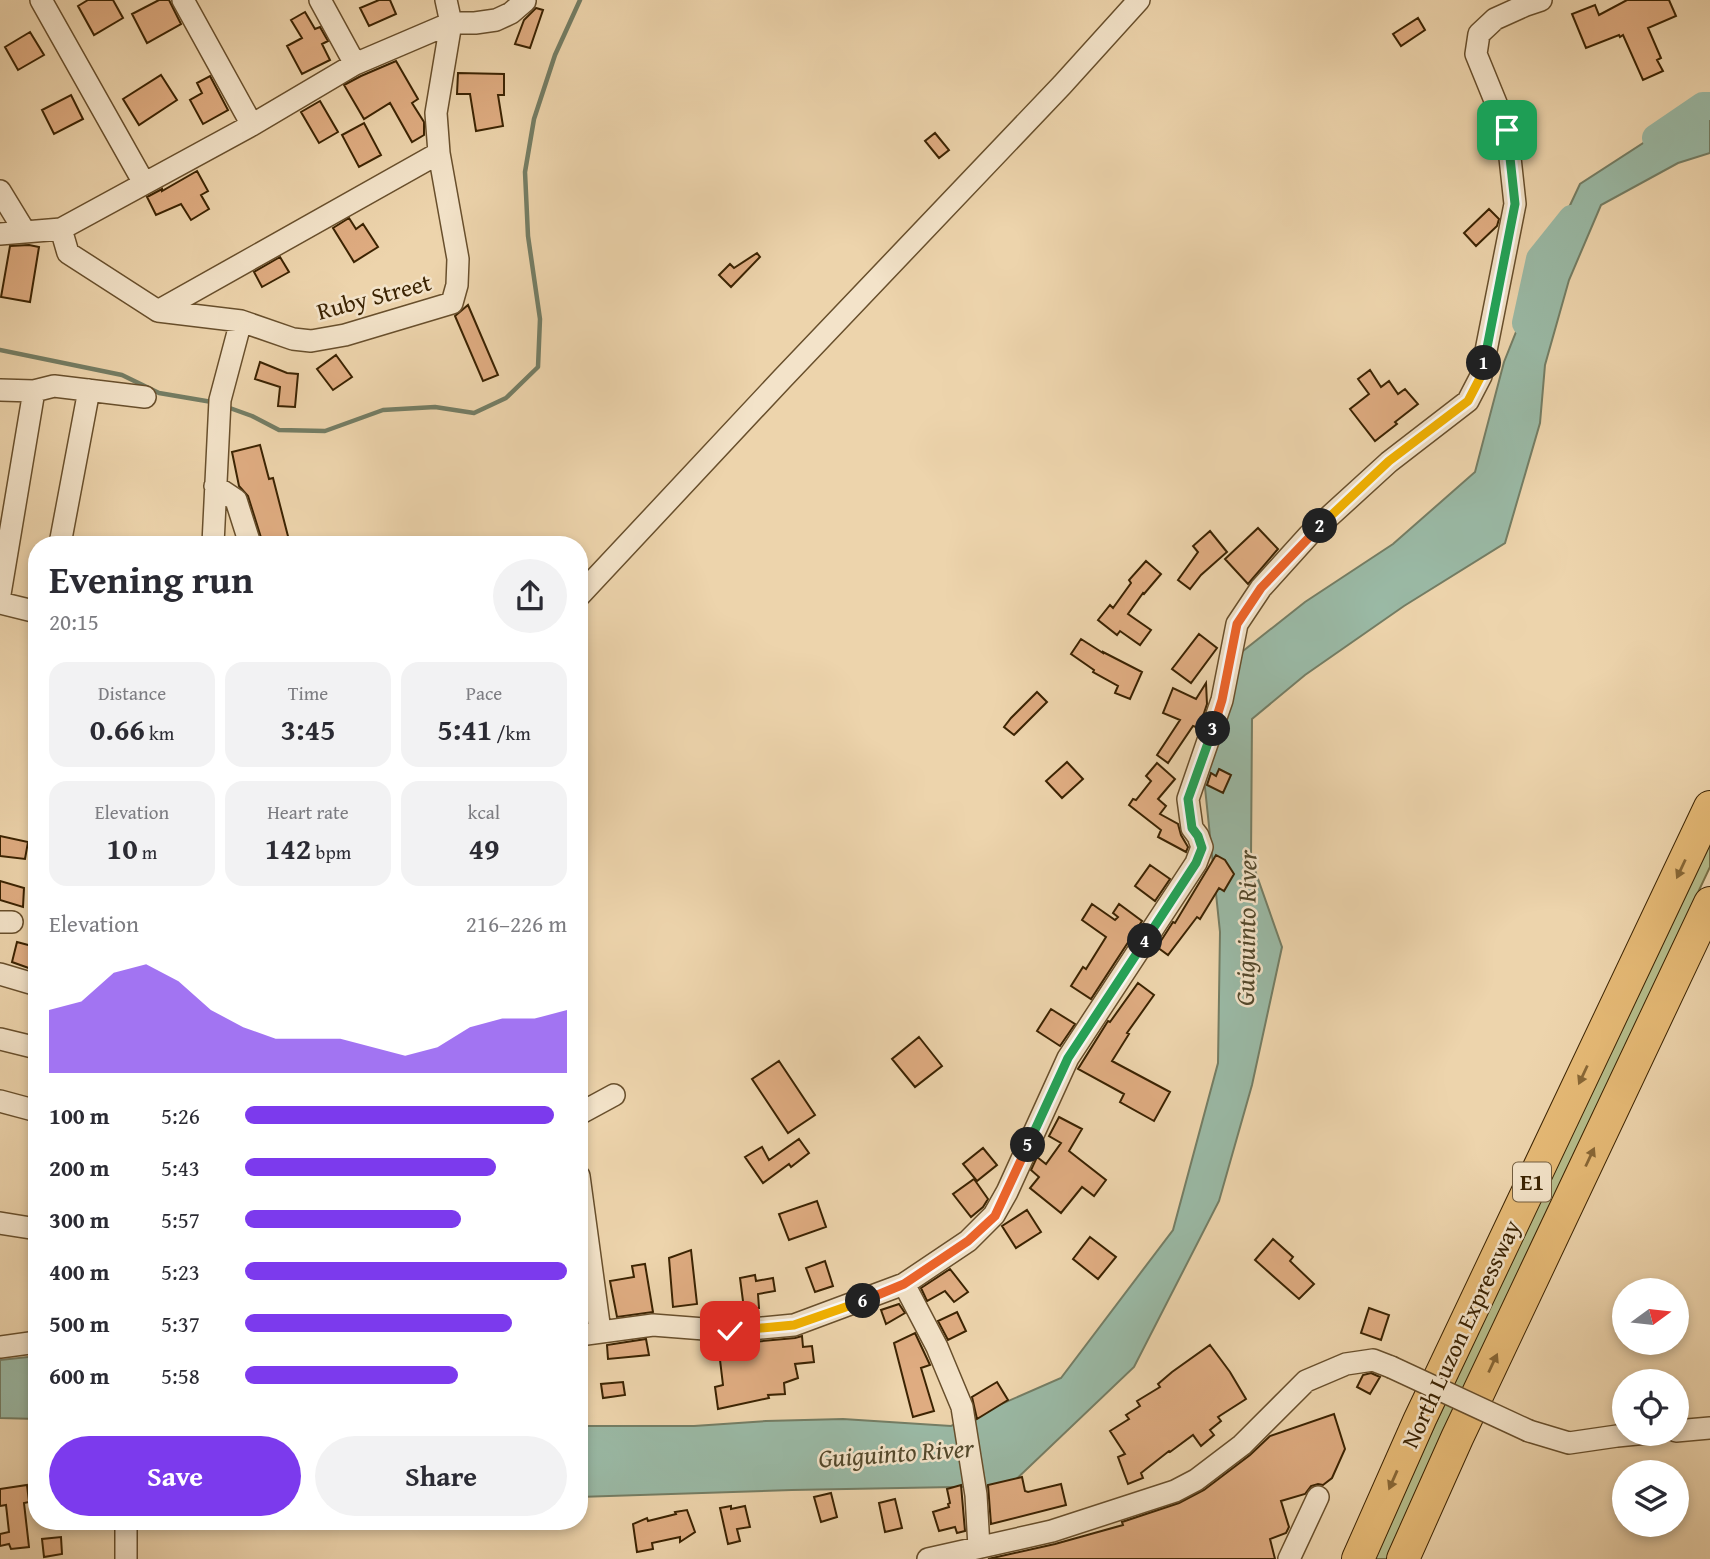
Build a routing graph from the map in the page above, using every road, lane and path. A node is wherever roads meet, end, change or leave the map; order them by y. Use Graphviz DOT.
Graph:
graph roads {
  1 [pos="41,0"];
  2 [pos="183,0"];
  3 [pos="320,0"];
  4 [pos="446,0"];
  5 [pos="1139,0"];
  6 [pos="1541,0"];
  7 [pos="525,1"];
  8 [pos="451,23"];
  9 [pos="355,64"];
  10 [pos="252,125"];
  11 [pos="439,153"];
  12 [pos="144,183"];
  13 [pos="0,191"];
  14 [pos="61,229"];
  15 [pos="24,232"];
  16 [pos="0,234"];
  17 [pos="158,311"];
  18 [pos="241,321"];
  19 [pos="0,390"];
  20 [pos="89,390"];
  21 [pos="34,391"];
  22 [pos="145,397"];
  23 [pos="215,486"];
  24 [pos="62,536"];
  25 [pos="214,536"];
  26 [pos="247,536"];
  27 [pos="588,586"];
  28 [pos="0,594"];
  29 [pos="0,603"];
  30 [pos="28,610"];
  31 [pos="1710,807"];
  32 [pos="1710,903"];
  33 [pos="0,974"];
  34 [pos="28,982"];
  35 [pos="0,1039"];
  36 [pos="28,1046"];
  37 [pos="614,1095"];
  38 [pos="0,1101"];
  39 [pos="28,1109"];
  40 [pos="588,1109"];
  41 [pos="0,1223"];
  42 [pos="28,1228"];
  43 [pos="904,1284"];
  44 [pos="588,1304"];
  45 [pos="590,1333"];
  46 [pos="28,1343"];
  47 [pos="0,1347"];
  48 [pos="1710,1429"];
  49 [pos="1689,1430"];
  50 [pos="1612,1437"];
  51 [pos="1318,1497"];
  52 [pos="126,1530"];
  53 [pos="979,1547"];
  54 [pos="126,1559"];
  55 [pos="928,1559"];
  56 [pos="1289,1559"];
  57 [pos="1358,1559"];
  58 [pos="1404,1559"];
  1 -- 12 [label="street"];
  2 -- 10 [label="street"];
  3 -- 9 [label="street"];
  4 -- 8 [label="street, Ruby Street"];
  5 -- 27 [label="street"];
  6 -- 43 [label="street"];
  7 -- 8 [label="street"];
  8 -- 9 [label="street"];
  8 -- 11 [label="street, Ruby Street"];
  9 -- 10 [label="street"];
  10 -- 12 [label="street"];
  11 -- 17 [label="street"];
  11 -- 18 [label="street, Ruby Street"];
  12 -- 14 [label="street"];
  13 -- 15 [label="street"];
  14 -- 15 [label="street"];
  14 -- 17 [label="street, Ruby Street"];
  15 -- 16 [label="street"];
  17 -- 18 [label="street, Ruby Street"];
  18 -- 23 [label="street"];
  19 -- 21 [label="street"];
  20 -- 21 [label="street"];
  20 -- 22 [label="street"];
  20 -- 24 [label="street"];
  21 -- 28 [label="street"];
  23 -- 25 [label="street"];
  23 -- 26 [label="street"];
  29 -- 30 [label="street"];
  31 -- 57 [label="highway, North Luzon Expressway / E1, one-way"];
  58 -- 32 [label="highway, North Luzon Expressway / E1, one-way"];
  33 -- 34 [label="street"];
  35 -- 36 [label="street"];
  37 -- 40 [label="street"];
  38 -- 39 [label="street"];
  41 -- 42 [label="street"];
  43 -- 45 [label="street"];
  43 -- 53 [label="street"];
  44 -- 45 [label="street"];
  46 -- 47 [label="street"];
  48 -- 49 [label="street"];
  50 -- 53 [label="street, bridge"];
  51 -- 56 [label="street"];
  52 -- 54 [label="street"];
  53 -- 55 [label="street"];
}
